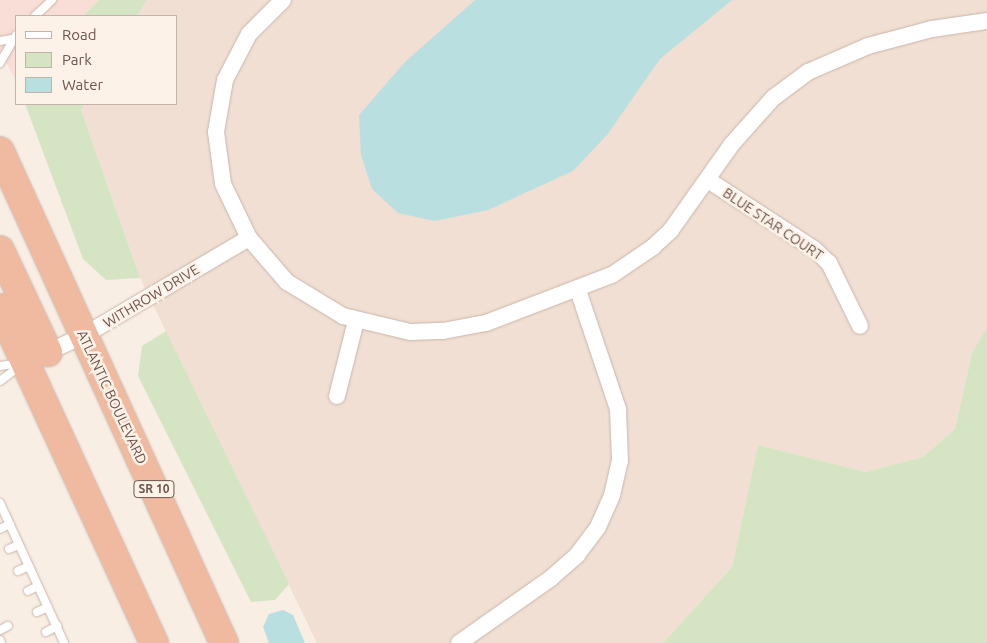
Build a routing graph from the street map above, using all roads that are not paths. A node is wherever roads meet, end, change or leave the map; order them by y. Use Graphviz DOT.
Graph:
graph roads {
  1 [pos="52,0"];
  2 [pos="282,0"];
  3 [pos="36,15"];
  4 [pos="987,21"];
  5 [pos="14,37"];
  6 [pos="0,41"];
  7 [pos="0,62"];
  8 [pos="0,151"];
  9 [pos="708,180"];
  10 [pos="248,238"];
  11 [pos="0,250"];
  12 [pos="578,290"];
  13 [pos="0,308"];
  14 [pos="356,321"];
  15 [pos="860,326"];
  16 [pos="83,336"];
  17 [pos="24,360"];
  18 [pos="0,381"];
  19 [pos="337,396"];
  20 [pos="0,503"];
  21 [pos="10,524"];
  22 [pos="0,528"];
  23 [pos="19,545"];
  24 [pos="9,549"];
  25 [pos="29,566"];
  26 [pos="18,571"];
  27 [pos="38,586"];
  28 [pos="28,591"];
  29 [pos="48,607"];
  30 [pos="37,612"];
  31 [pos="57,626"];
  32 [pos="46,632"];
  33 [pos="64,643"];
  34 [pos="154,643"];
  35 [pos="224,643"];
  36 [pos="459,643"];
  1 -- 3 [label="lane"];
  2 -- 10 [label="street"];
  4 -- 9 [label="street"];
  5 -- 6 [label="lane"];
  5 -- 7 [label="lane"];
  8 -- 16 [label="highway, ATLANTIC BOULEVARD / SR 10"];
  9 -- 12 [label="street"];
  9 -- 15 [label="street, BLUE STAR COURT"];
  10 -- 14 [label="street"];
  10 -- 16 [label="street, WITHROW DRIVE"];
  11 -- 17 [label="highway"];
  12 -- 14 [label="street"];
  12 -- 36 [label="street"];
  13 -- 17 [label="highway"];
  14 -- 19 [label="street"];
  16 -- 17 [label="street, WITHROW DRIVE"];
  16 -- 35 [label="highway, ATLANTIC BOULEVARD / SR 10"];
  17 -- 18 [label="lane"];
  17 -- 34 [label="highway"];
  20 -- 21 [label="lane"];
  21 -- 22 [label="lane"];
  21 -- 23 [label="lane"];
  23 -- 24 [label="lane"];
  23 -- 25 [label="lane"];
  25 -- 26 [label="lane"];
  25 -- 27 [label="lane"];
  27 -- 28 [label="lane"];
  27 -- 29 [label="lane"];
  29 -- 30 [label="lane"];
  29 -- 31 [label="lane"];
  31 -- 32 [label="lane"];
  31 -- 33 [label="lane"];
}
